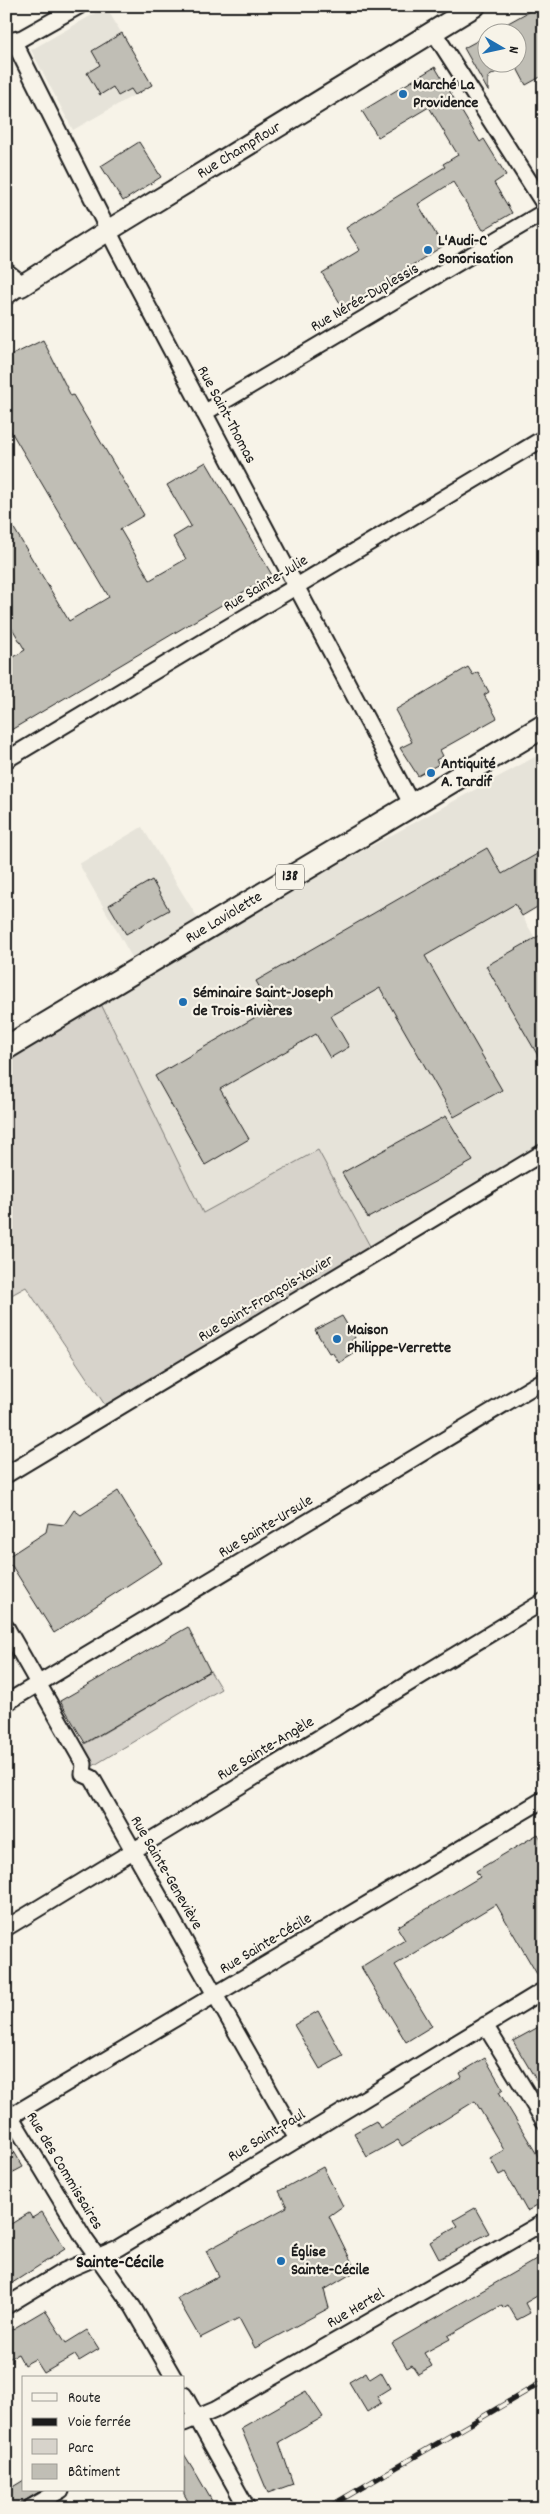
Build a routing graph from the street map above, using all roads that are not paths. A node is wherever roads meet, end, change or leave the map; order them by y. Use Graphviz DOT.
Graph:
graph roads {
  1 [pos="79,6"];
  2 [pos="475,6"];
  3 [pos="433,31"];
  4 [pos="10,41"];
  5 [pos="544,204"];
  6 [pos="544,212"];
  7 [pos="109,230"];
  8 [pos="11,286"];
  9 [pos="204,413"];
  10 [pos="544,438"];
  11 [pos="296,586"];
  12 [pos="540,734"];
  13 [pos="6,760"];
  14 [pos="412,805"];
  15 [pos="6,1048"];
  16 [pos="544,1152"];
  17 [pos="544,1380"];
  18 [pos="6,1475"];
  19 [pos="544,1601"];
  20 [pos="6,1626"];
  21 [pos="39,1684"];
  22 [pos="6,1703"];
  23 [pos="544,1799"];
  24 [pos="133,1850"];
  25 [pos="6,1928"];
  26 [pos="544,1990"];
  27 [pos="215,1995"];
  28 [pos="485,2025"];
  29 [pos="8,2115"];
  30 [pos="544,2121"];
  31 [pos="298,2138"];
  32 [pos="544,2222"];
  33 [pos="97,2257"];
  34 [pos="6,2306"];
  35 [pos="173,2376"];
  36 [pos="185,2399"];
  37 [pos="190,2420"];
  38 [pos="58,2492"];
  39 [pos="30,2508"];
  40 [pos="248,2508"];
  1 -- 4 [label="street"];
  2 -- 3 [label="main road, Rue Champflour"];
  3 -- 5 [label="street"];
  3 -- 7 [label="main road, Rue Champflour"];
  4 -- 7 [label="street, Rue Saint-Thomas"];
  6 -- 9 [label="street, Rue Nérée-Duplessis"];
  7 -- 8 [label="main road, Rue Champflour"];
  7 -- 9 [label="street, Rue Saint-Thomas"];
  9 -- 11 [label="street, Rue Saint-Thomas"];
  10 -- 11 [label="street, Rue Sainte-Julie"];
  11 -- 13 [label="street, Rue Sainte-Julie"];
  11 -- 14 [label="street, Rue Saint-Thomas"];
  12 -- 14 [label="main road, Rue Laviolette / 138"];
  14 -- 15 [label="main road, Rue Laviolette / 138"];
  16 -- 18 [label="street, Rue Saint-François-Xavier"];
  17 -- 21 [label="street, Rue Sainte-Ursule"];
  19 -- 24 [label="street, Rue Sainte-Angèle"];
  20 -- 21 [label="street, Rue Sainte-Geneviève"];
  21 -- 22 [label="street, Rue Sainte-Ursule"];
  21 -- 24 [label="street, Rue Sainte-Geneviève"];
  23 -- 27 [label="street, Rue Sainte-Cécile"];
  24 -- 25 [label="street, Rue Sainte-Angèle"];
  24 -- 27 [label="street, Rue Sainte-Geneviève"];
  26 -- 28 [label="street, Rue Saint-Paul"];
  27 -- 29 [label="street, Rue Sainte-Cécile"];
  27 -- 31 [label="street, Rue Sainte-Geneviève"];
  28 -- 30 [label="street"];
  28 -- 31 [label="street, Rue Saint-Paul"];
  29 -- 33 [label="street, Rue des Commissaires"];
  31 -- 33 [label="street, Rue Saint-Paul"];
  32 -- 37 [label="street, Rue Hertel"];
  33 -- 34 [label="street, Rue Saint-Paul"];
  33 -- 35 [label="street, Rue des Commissaires"];
  36 -- 37 [label="street"];
  37 -- 40 [label="street"];
  38 -- 39 [label="street"];
}
